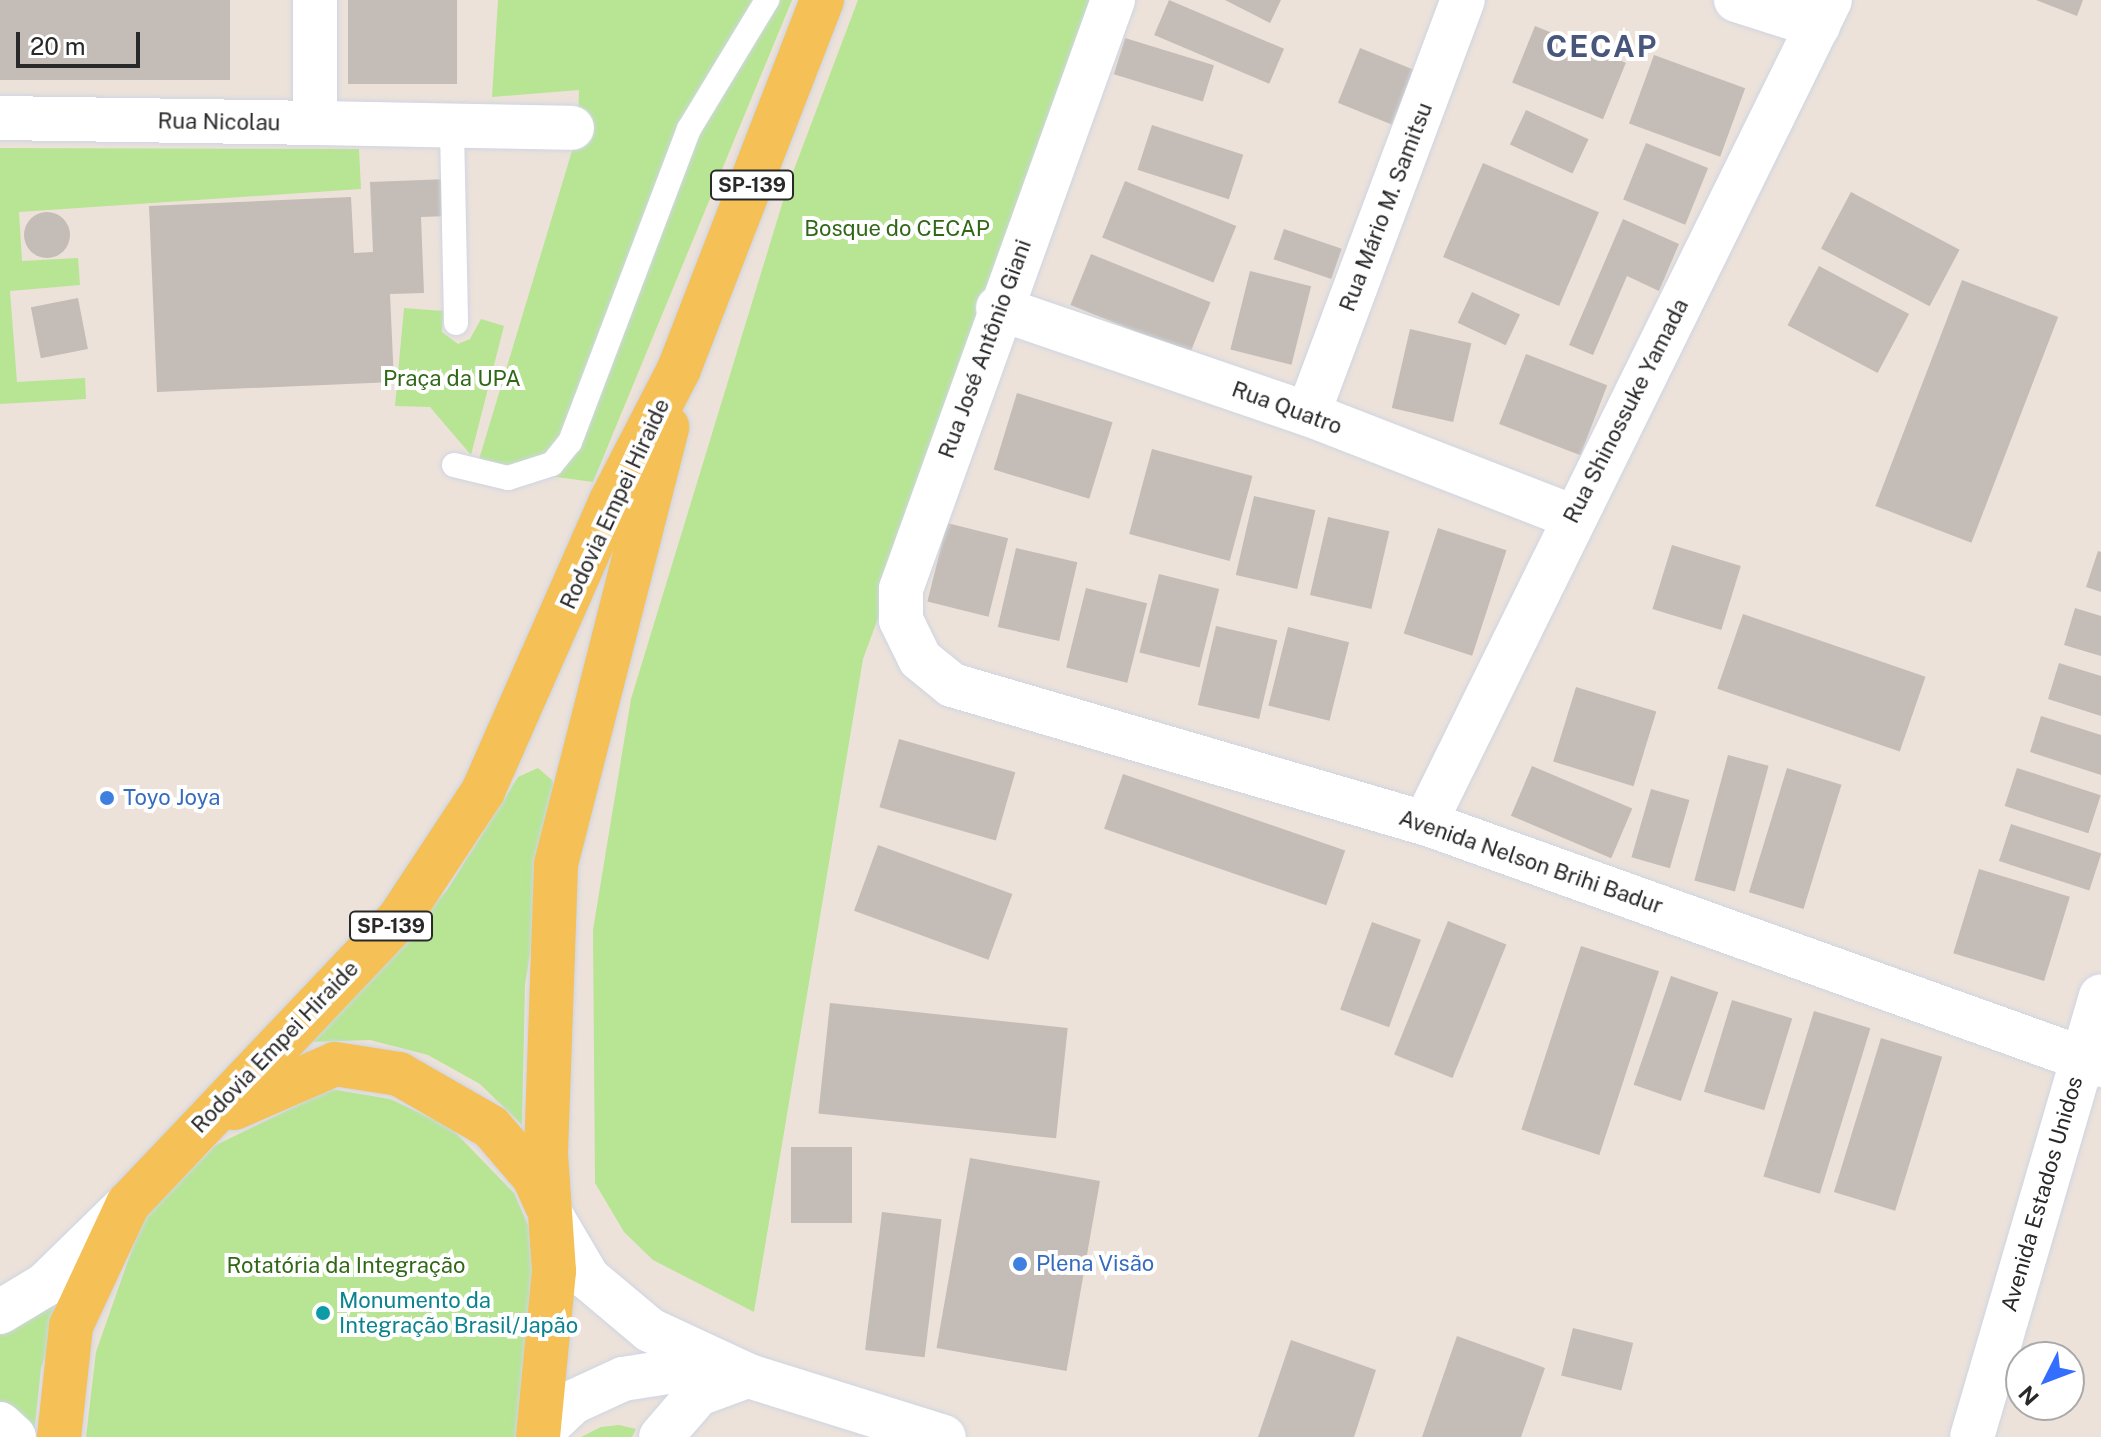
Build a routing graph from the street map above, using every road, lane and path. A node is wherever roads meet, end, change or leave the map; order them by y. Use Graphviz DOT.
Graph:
graph roads {
  1 [pos="315,0"];
  2 [pos="767,0"];
  3 [pos="822,0"];
  4 [pos="1113,0"];
  5 [pos="1463,0"];
  6 [pos="1736,0"];
  7 [pos="1824,13"];
  8 [pos="0,118"];
  9 [pos="315,123"];
  10 [pos="572,128"];
  11 [pos="452,129"];
  12 [pos="998,308"];
  13 [pos="456,323"];
  14 [pos="679,369"];
  15 [pos="1308,414"];
  16 [pos="454,465"];
  17 [pos="1573,517"];
  18 [pos="952,685"];
  19 [pos="1425,823"];
  20 [pos="2101,997"];
  21 [pos="2091,1062"];
  22 [pos="175,1151"];
  23 [pos="128,1204"];
  24 [pos="552,1217"];
  25 [pos="0,1312"];
  26 [pos="734,1370"];
  27 [pos="0,1424"];
  28 [pos="539,1435"];
  29 [pos="14,1437"];
  30 [pos="59,1437"];
  31 [pos="661,1437"];
  32 [pos="944,1437"];
  33 [pos="1972,1437"];
  1 -- 9 [label="street"];
  2 -- 16 [label="lane"];
  3 -- 14 [label="main road, Rodovia Empei Hiraide / SP-139"];
  4 -- 12 [label="street, Rua José Antônio Giani"];
  5 -- 15 [label="street, Rua Mário M. Samitsu"];
  6 -- 7 [label="street"];
  7 -- 17 [label="street, Rua Shinossuke Yamada"];
  8 -- 9 [label="street, Rua Nicolau"];
  9 -- 11 [label="street, Rua Nicolau"];
  10 -- 11 [label="street, Rua Nicolau"];
  11 -- 13 [label="lane"];
  12 -- 15 [label="street, Rua Quatro"];
  12 -- 18 [label="street, Rua José Antônio Giani"];
  14 -- 22 [label="main road, Rodovia Empei Hiraide / SP-139"];
  14 -- 24 [label="main road, Rodovia Empei Hiraide / SP-139"];
  15 -- 17 [label="street, Rua Quatro"];
  17 -- 19 [label="street, Rua Shinossuke Yamada"];
  18 -- 19 [label="street, Avenida Nelson Brihi Badur"];
  19 -- 21 [label="street, Avenida Nelson Brihi Badur"];
  20 -- 21 [label="street, Avenida Estados Unidos"];
  21 -- 33 [label="street, Avenida Estados Unidos"];
  22 -- 23 [label="main road, Rodovia Empei Hiraide / SP-139"];
  22 -- 24 [label="main road"];
  23 -- 25 [label="street"];
  23 -- 30 [label="main road, Rodovia Empei Hiraide / SP-139"];
  24 -- 26 [label="street"];
  24 -- 28 [label="main road, Rodovia Empei Hiraide / SP-139"];
  26 -- 28 [label="street"];
  26 -- 31 [label="street"];
  26 -- 32 [label="street"];
  27 -- 29 [label="street"];
}
